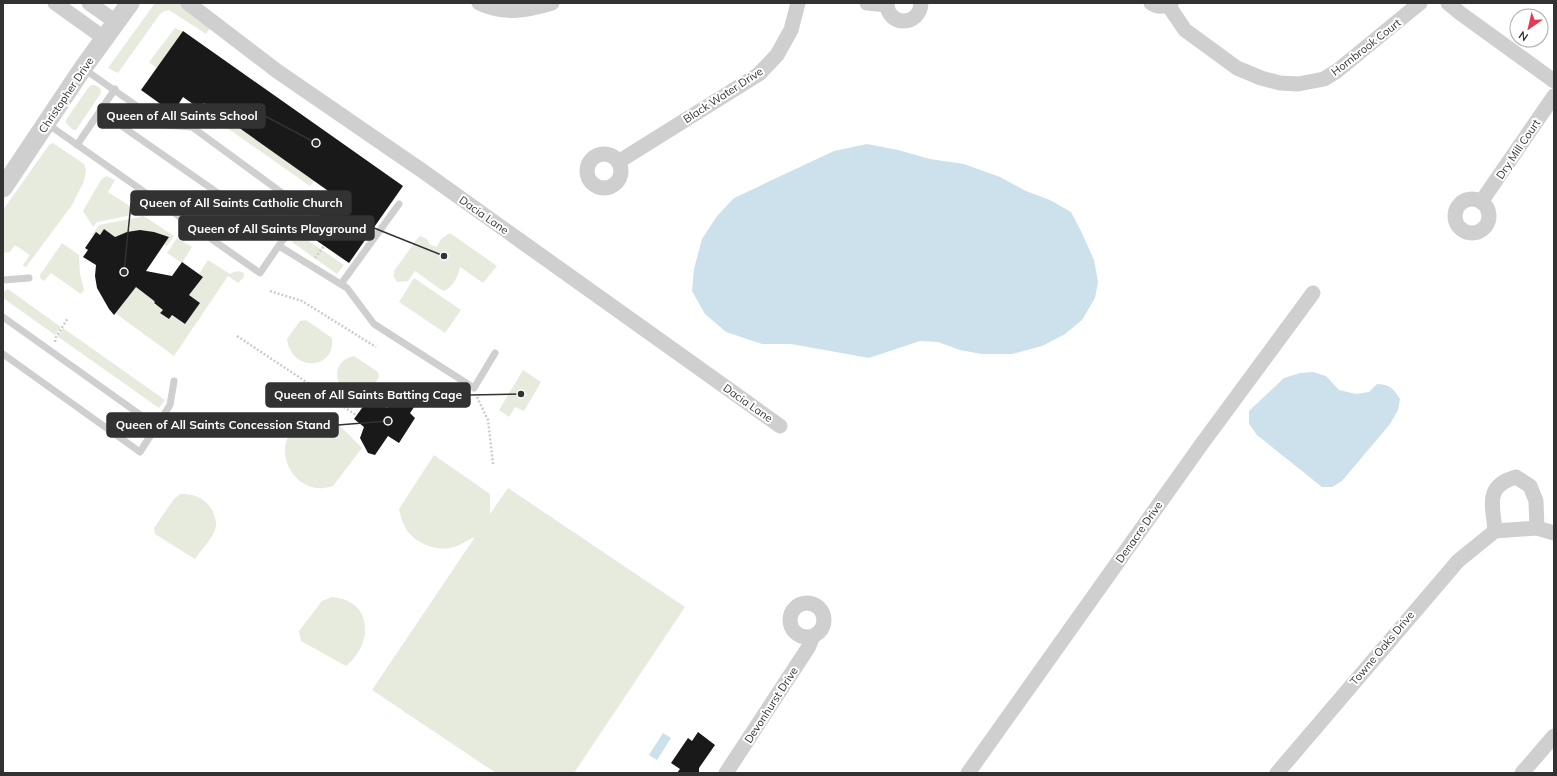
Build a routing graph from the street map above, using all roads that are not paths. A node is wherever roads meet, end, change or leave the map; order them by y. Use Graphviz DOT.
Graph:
graph roads {
  1 [pos="55,3"];
  2 [pos="90,3"];
  3 [pos="130,3"];
  4 [pos="188,3"];
  5 [pos="479,3"];
  6 [pos="552,3"];
  7 [pos="798,3"];
  8 [pos="867,3"];
  9 [pos="920,3"];
  10 [pos="1151,3"];
  11 [pos="1420,3"];
  12 [pos="1448,3"];
  13 [pos="887,4"];
  14 [pos="1170,4"];
  15 [pos="116,22"];
  16 [pos="104,38"];
  17 [pos="83,68"];
  18 [pos="1554,81"];
  19 [pos="115,89"];
  20 [pos="1554,96"];
  21 [pos="100,111"];
  22 [pos="46,123"];
  23 [pos="77,145"];
  24 [pos="618,162"];
  25 [pos="3,188"];
  26 [pos="1482,202"];
  27 [pos="399,204"];
  28 [pos="284,240"];
  29 [pos="279,246"];
  30 [pos="29,278"];
  31 [pos="3,280"];
  32 [pos="341,284"];
  33 [pos="1313,293"];
  34 [pos="3,317"];
  35 [pos="3,354"];
  36 [pos="495,354"];
  37 [pos="174,381"];
  38 [pos="156,426"];
  39 [pos="780,426"];
  40 [pos="1537,528"];
  41 [pos="1495,531"];
  42 [pos="1554,533"];
  43 [pos="813,636"];
  44 [pos="1553,738"];
  45 [pos="1526,772"];
  46 [pos="726,773"];
  47 [pos="968,773"];
  48 [pos="1277,773"];
  1 -- 16 [label="street"];
  2 -- 15 [label="street"];
  3 -- 15 [label="street, Christopher Drive"];
  4 -- 39 [label="street, Dacia Lane"];
  5 -- 6 [label="street"];
  7 -- 24 [label="street, Black Water Drive"];
  8 -- 13 [label="street"];
  9 -- 13 [label="street"];
  10 -- 14 [label="street, Hornbrook Court"];
  11 -- 14 [label="street, Hornbrook Court"];
  12 -- 18 [label="street"];
  15 -- 16 [label="street, Christopher Drive"];
  16 -- 17 [label="street, Christopher Drive"];
  17 -- 19 [label="lane"];
  17 -- 22 [label="street, Christopher Drive"];
  19 -- 21 [label="lane"];
  19 -- 28 [label="lane"];
  20 -- 26 [label="street, Dry Mill Court"];
  21 -- 23 [label="lane"];
  21 -- 28 [label="lane"];
  22 -- 23 [label="lane"];
  22 -- 25 [label="street, Christopher Drive"];
  23 -- 29 [label="lane"];
  27 -- 32 [label="lane"];
  28 -- 29 [label="lane"];
  29 -- 32 [label="lane"];
  30 -- 31 [label="lane"];
  32 -- 36 [label="lane"];
  33 -- 47 [label="street, Denacre Drive"];
  34 -- 38 [label="lane"];
  35 -- 38 [label="lane"];
  37 -- 38 [label="lane"];
  40 -- 41 [label="street"];
  40 -- 41 [label="street"];
  40 -- 42 [label="street"];
  41 -- 48 [label="street, Towne Oaks Drive"];
  43 -- 46 [label="street, Devonhurst Drive"];
  44 -- 45 [label="street"];
}
